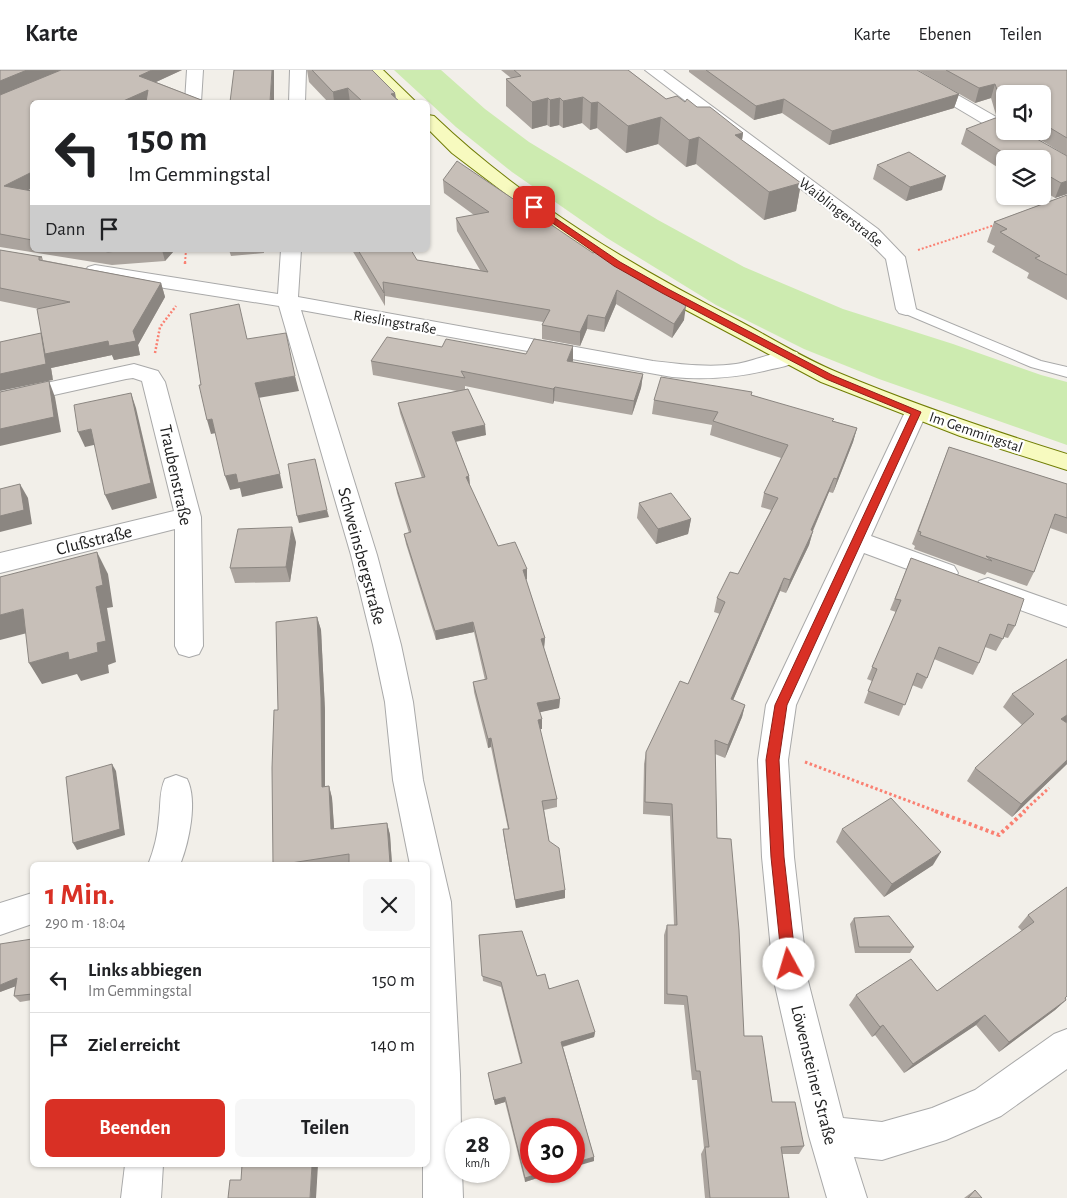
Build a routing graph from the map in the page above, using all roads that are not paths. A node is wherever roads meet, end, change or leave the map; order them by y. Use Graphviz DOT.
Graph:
graph roads {
  1 [pos="195,70"];
  2 [pos="298,70"];
  3 [pos="374,70"];
  4 [pos="653,70"];
  5 [pos="904,70"];
  6 [pos="193,100"];
  7 [pos="297,100"];
  8 [pos="406,100"];
  9 [pos="430,122"];
  10 [pos="996,124"];
  11 [pos="291,252"];
  12 [pos="74,268"];
  13 [pos="288,302"];
  14 [pos="906,309"];
  15 [pos="789,357"];
  16 [pos="1067,372"];
  17 [pos="0,400"];
  18 [pos="916,412"];
  19 [pos="1067,462"];
  20 [pos="188,517"];
  21 [pos="857,541"];
  22 [pos="0,563"];
  23 [pos="1067,617"];
  24 [pos="189,646"];
  25 [pos="176,788"];
  26 [pos="165,862"];
  27 [pos="425,862"];
  28 [pos="430,881"];
  29 [pos="30,910"];
  30 [pos="0,919"];
  31 [pos="1067,1047"];
  32 [pos="828,1136"];
  33 [pos="144,1167"];
  34 [pos="141,1198"];
  35 [pos="443,1198"];
  36 [pos="847,1198"];
  1 -- 6 [label="street"];
  2 -- 7 [label="street"];
  3 -- 8 [label="street"];
  4 -- 14 [label="street, Waiblingerstraße"];
  5 -- 10 [label="street"];
  9 -- 15 [label="street, Im Gemmingstal"];
  11 -- 13 [label="street, Schweinsbergstraße"];
  12 -- 13 [label="street, Rieslingstraße"];
  13 -- 15 [label="street, Rieslingstraße"];
  13 -- 27 [label="street, Schweinsbergstraße"];
  14 -- 16 [label="lane, Waiblingerstraße"];
  15 -- 18 [label="street, Im Gemmingstal"];
  17 -- 20 [label="street, Traubenstraße"];
  18 -- 19 [label="street, Im Gemmingstal"];
  18 -- 21 [label="street, Löwensteiner Straße"];
  20 -- 22 [label="street, Clußstraße"];
  20 -- 24 [label="street, Traubenstraße"];
  21 -- 23 [label="street"];
  21 -- 32 [label="street, Löwensteiner Straße"];
  25 -- 26 [label="street"];
  28 -- 35 [label="street"];
  29 -- 30 [label="street"];
  31 -- 32 [label="street"];
  32 -- 36 [label="street, Löwensteiner Straße"];
  33 -- 34 [label="street"];
}
